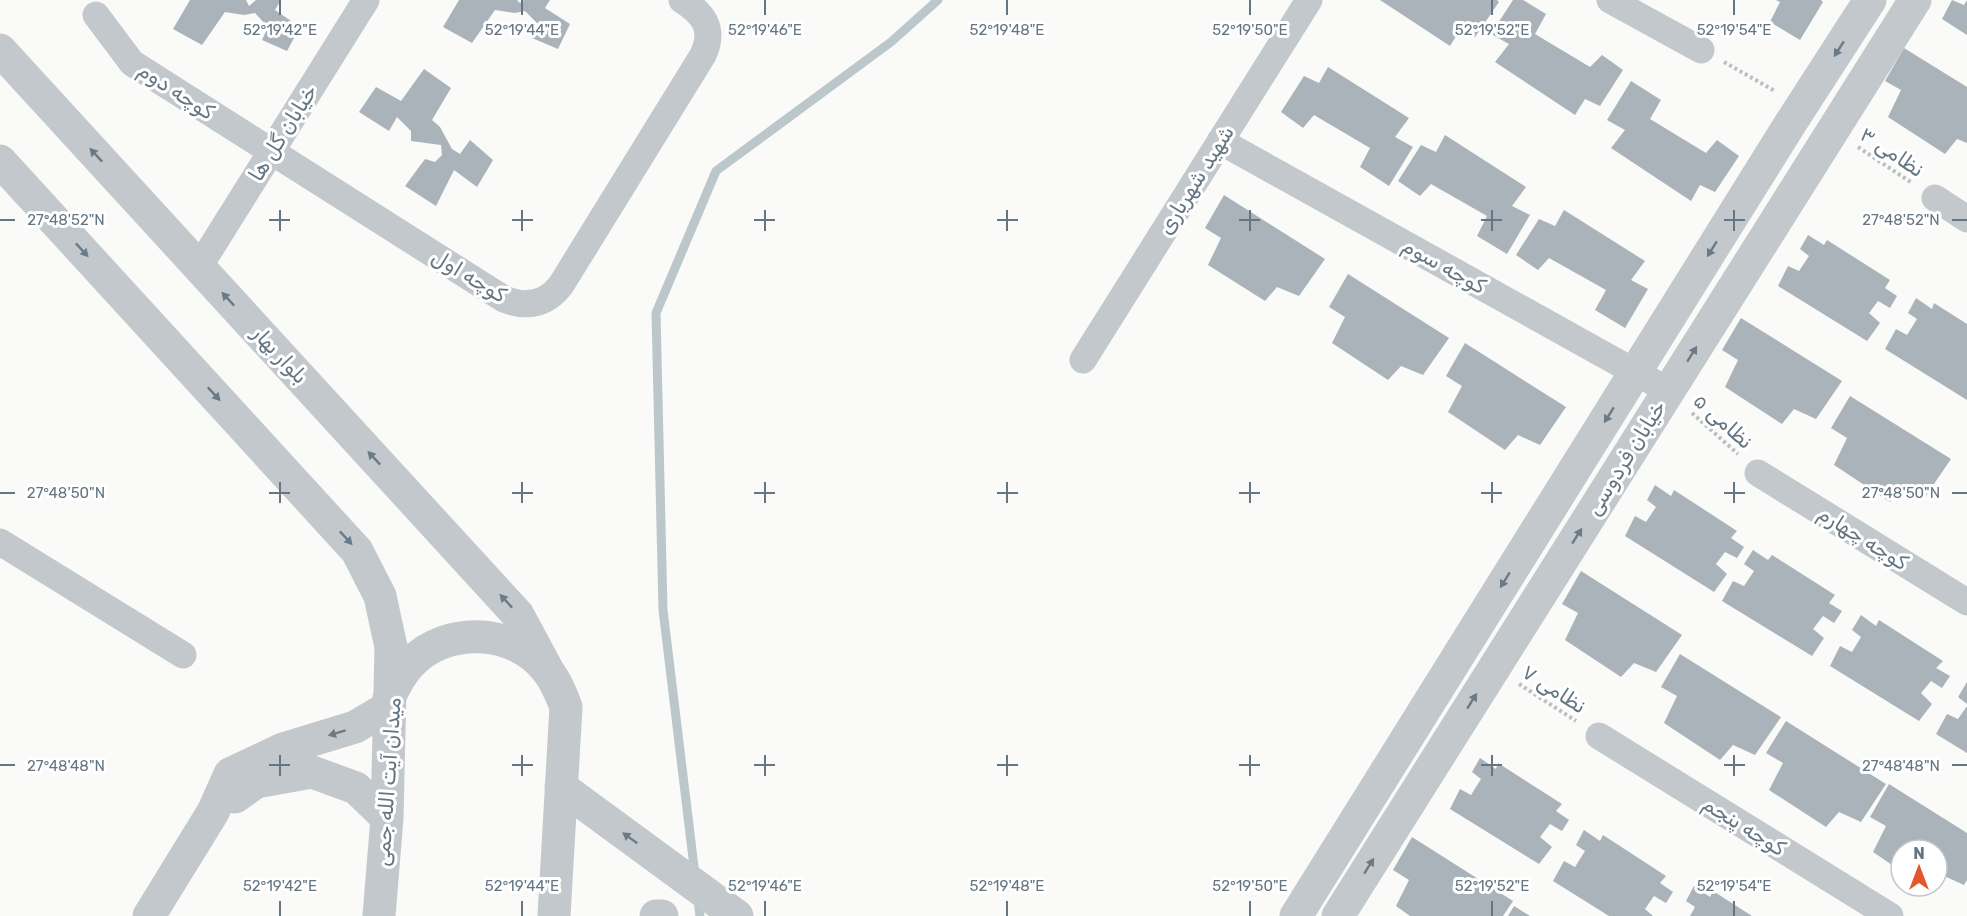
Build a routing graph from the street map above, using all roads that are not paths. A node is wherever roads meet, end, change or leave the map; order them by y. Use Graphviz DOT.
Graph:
graph roads {
  1 [pos="366,0"];
  2 [pos="682,0"];
  3 [pos="1309,0"];
  4 [pos="1610,0"];
  5 [pos="1870,0"];
  6 [pos="1915,0"];
  7 [pos="96,15"];
  8 [pos="0,50"];
  9 [pos="1701,50"];
  10 [pos="1220,141"];
  11 [pos="271,152"];
  12 [pos="0,161"];
  13 [pos="1935,198"];
  14 [pos="1967,219"];
  15 [pos="199,267"];
  16 [pos="1083,360"];
  17 [pos="1635,372"];
  18 [pos="1669,391"];
  19 [pos="1758,473"];
  20 [pos="0,542"];
  21 [pos="1967,602"];
  22 [pos="183,655"];
  23 [pos="547,669"];
  24 [pos="389,702"];
  25 [pos="1599,736"];
  26 [pos="561,787"];
  27 [pos="213,812"];
  28 [pos="387,818"];
  29 [pos="726,909"];
  30 [pos="149,916"];
  31 [pos="379,916"];
  32 [pos="554,916"];
  33 [pos="656,916"];
  34 [pos="662,916"];
  35 [pos="1296,916"];
  36 [pos="1338,916"];
  37 [pos="1890,916"];
  1 -- 11 [label="street, خیابان گل ها"];
  2 -- 11 [label="street, کوچه اول"];
  3 -- 10 [label="street, شهید شهریاری"];
  4 -- 9 [label="street"];
  5 -- 17 [label="street, خیابان فردوسی, one-way"];
  18 -- 6 [label="street, خیابان فردوسی, one-way"];
  7 -- 11 [label="street, کوچه دوم"];
  15 -- 8 [label="street, بلوار بهار, one-way"];
  10 -- 16 [label="street, شهید شهریاری"];
  10 -- 17 [label="street, کوچه سوم"];
  11 -- 15 [label="street, خیابان گل ها"];
  12 -- 24 [label="street, one-way"];
  13 -- 14 [label="street"];
  23 -- 15 [label="street, بلوار بهار, one-way"];
  17 -- 18 [label="street, کوچه سوم"];
  17 -- 35 [label="street, خیابان فردوسی, one-way"];
  36 -- 18 [label="street, خیابان فردوسی, one-way"];
  19 -- 21 [label="street, کوچه چهارم"];
  20 -- 22 [label="street"];
  23 -- 24 [label="street, میدان آیت الله جمی"];
  23 -- 26 [label="street, میدان آیت الله جمی"];
  24 -- 27 [label="street, one-way"];
  24 -- 28 [label="street, میدان آیت الله جمی"];
  25 -- 37 [label="street, کوچه پنجم"];
  29 -- 26 [label="street, one-way"];
  26 -- 32 [label="street, میدان آیت الله جمی"];
  27 -- 28 [label="street"];
  27 -- 30 [label="street"];
  28 -- 31 [label="street, میدان آیت الله جمی"];
  33 -- 34 [label="street"];
}
